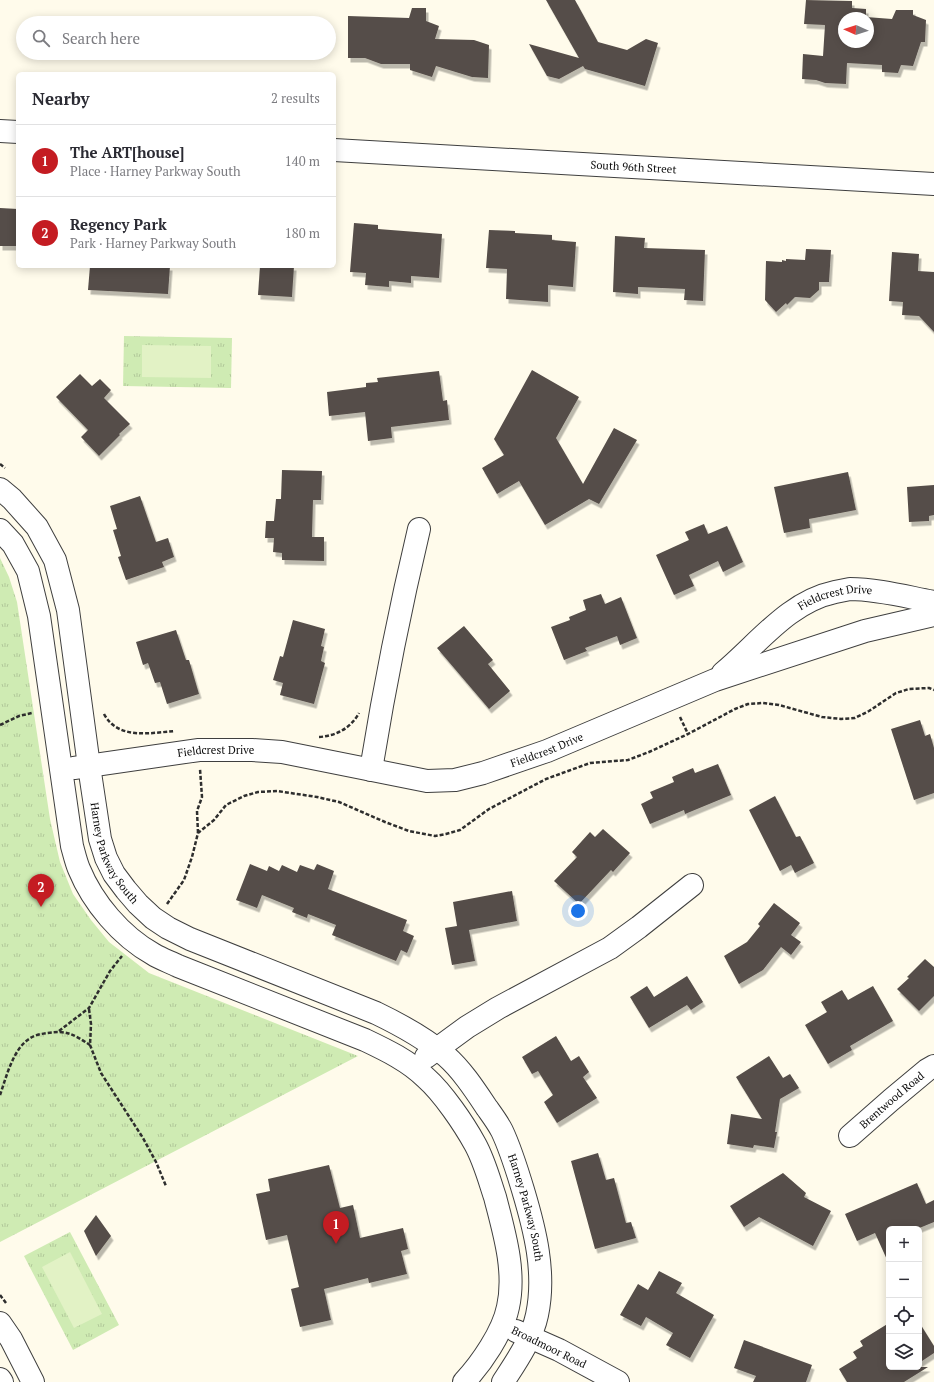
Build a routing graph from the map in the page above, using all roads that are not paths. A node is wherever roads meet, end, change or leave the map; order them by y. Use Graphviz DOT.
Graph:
graph roads {
  1 [pos="0,131"];
  2 [pos="16,132"];
  3 [pos="336,150"];
  4 [pos="934,184"];
  5 [pos="0,489"];
  6 [pos="419,529"];
  7 [pos="0,530"];
  8 [pos="934,602"];
  9 [pos="934,615"];
  10 [pos="715,680"];
  11 [pos="89,766"];
  12 [pos="60,770"];
  13 [pos="372,770"];
  14 [pos="692,885"];
  15 [pos="437,1049"];
  16 [pos="934,1066"];
  17 [pos="412,1067"];
  18 [pos="850,1136"];
  19 [pos="0,1323"];
  20 [pos="502,1324"];
  21 [pos="529,1336"];
  22 [pos="0,1379"];
  23 [pos="2,1382"];
  24 [pos="33,1382"];
  25 [pos="464,1382"];
  26 [pos="502,1382"];
  27 [pos="618,1382"];
  1 -- 2 [label="street"];
  3 -- 4 [label="street, South 96th Street"];
  5 -- 11 [label="street, Harney Parkway South"];
  6 -- 13 [label="street"];
  7 -- 12 [label="street"];
  8 -- 10 [label="street, Fieldcrest Drive"];
  9 -- 10 [label="street, Fieldcrest Drive"];
  10 -- 13 [label="street, Fieldcrest Drive"];
  11 -- 12 [label="street, Fieldcrest Drive"];
  11 -- 13 [label="street, Fieldcrest Drive"];
  11 -- 15 [label="street, Harney Parkway South"];
  12 -- 17 [label="street"];
  14 -- 15 [label="street"];
  15 -- 17 [label="street"];
  15 -- 21 [label="street, Harney Parkway South"];
  16 -- 18 [label="street, Brentwood Road"];
  17 -- 20 [label="street"];
  19 -- 24 [label="street"];
  20 -- 21 [label="street, Broadmoor Road"];
  20 -- 25 [label="street"];
  21 -- 26 [label="street, Harney Parkway South"];
  21 -- 27 [label="street, Broadmoor Road"];
  22 -- 23 [label="street"];
}
